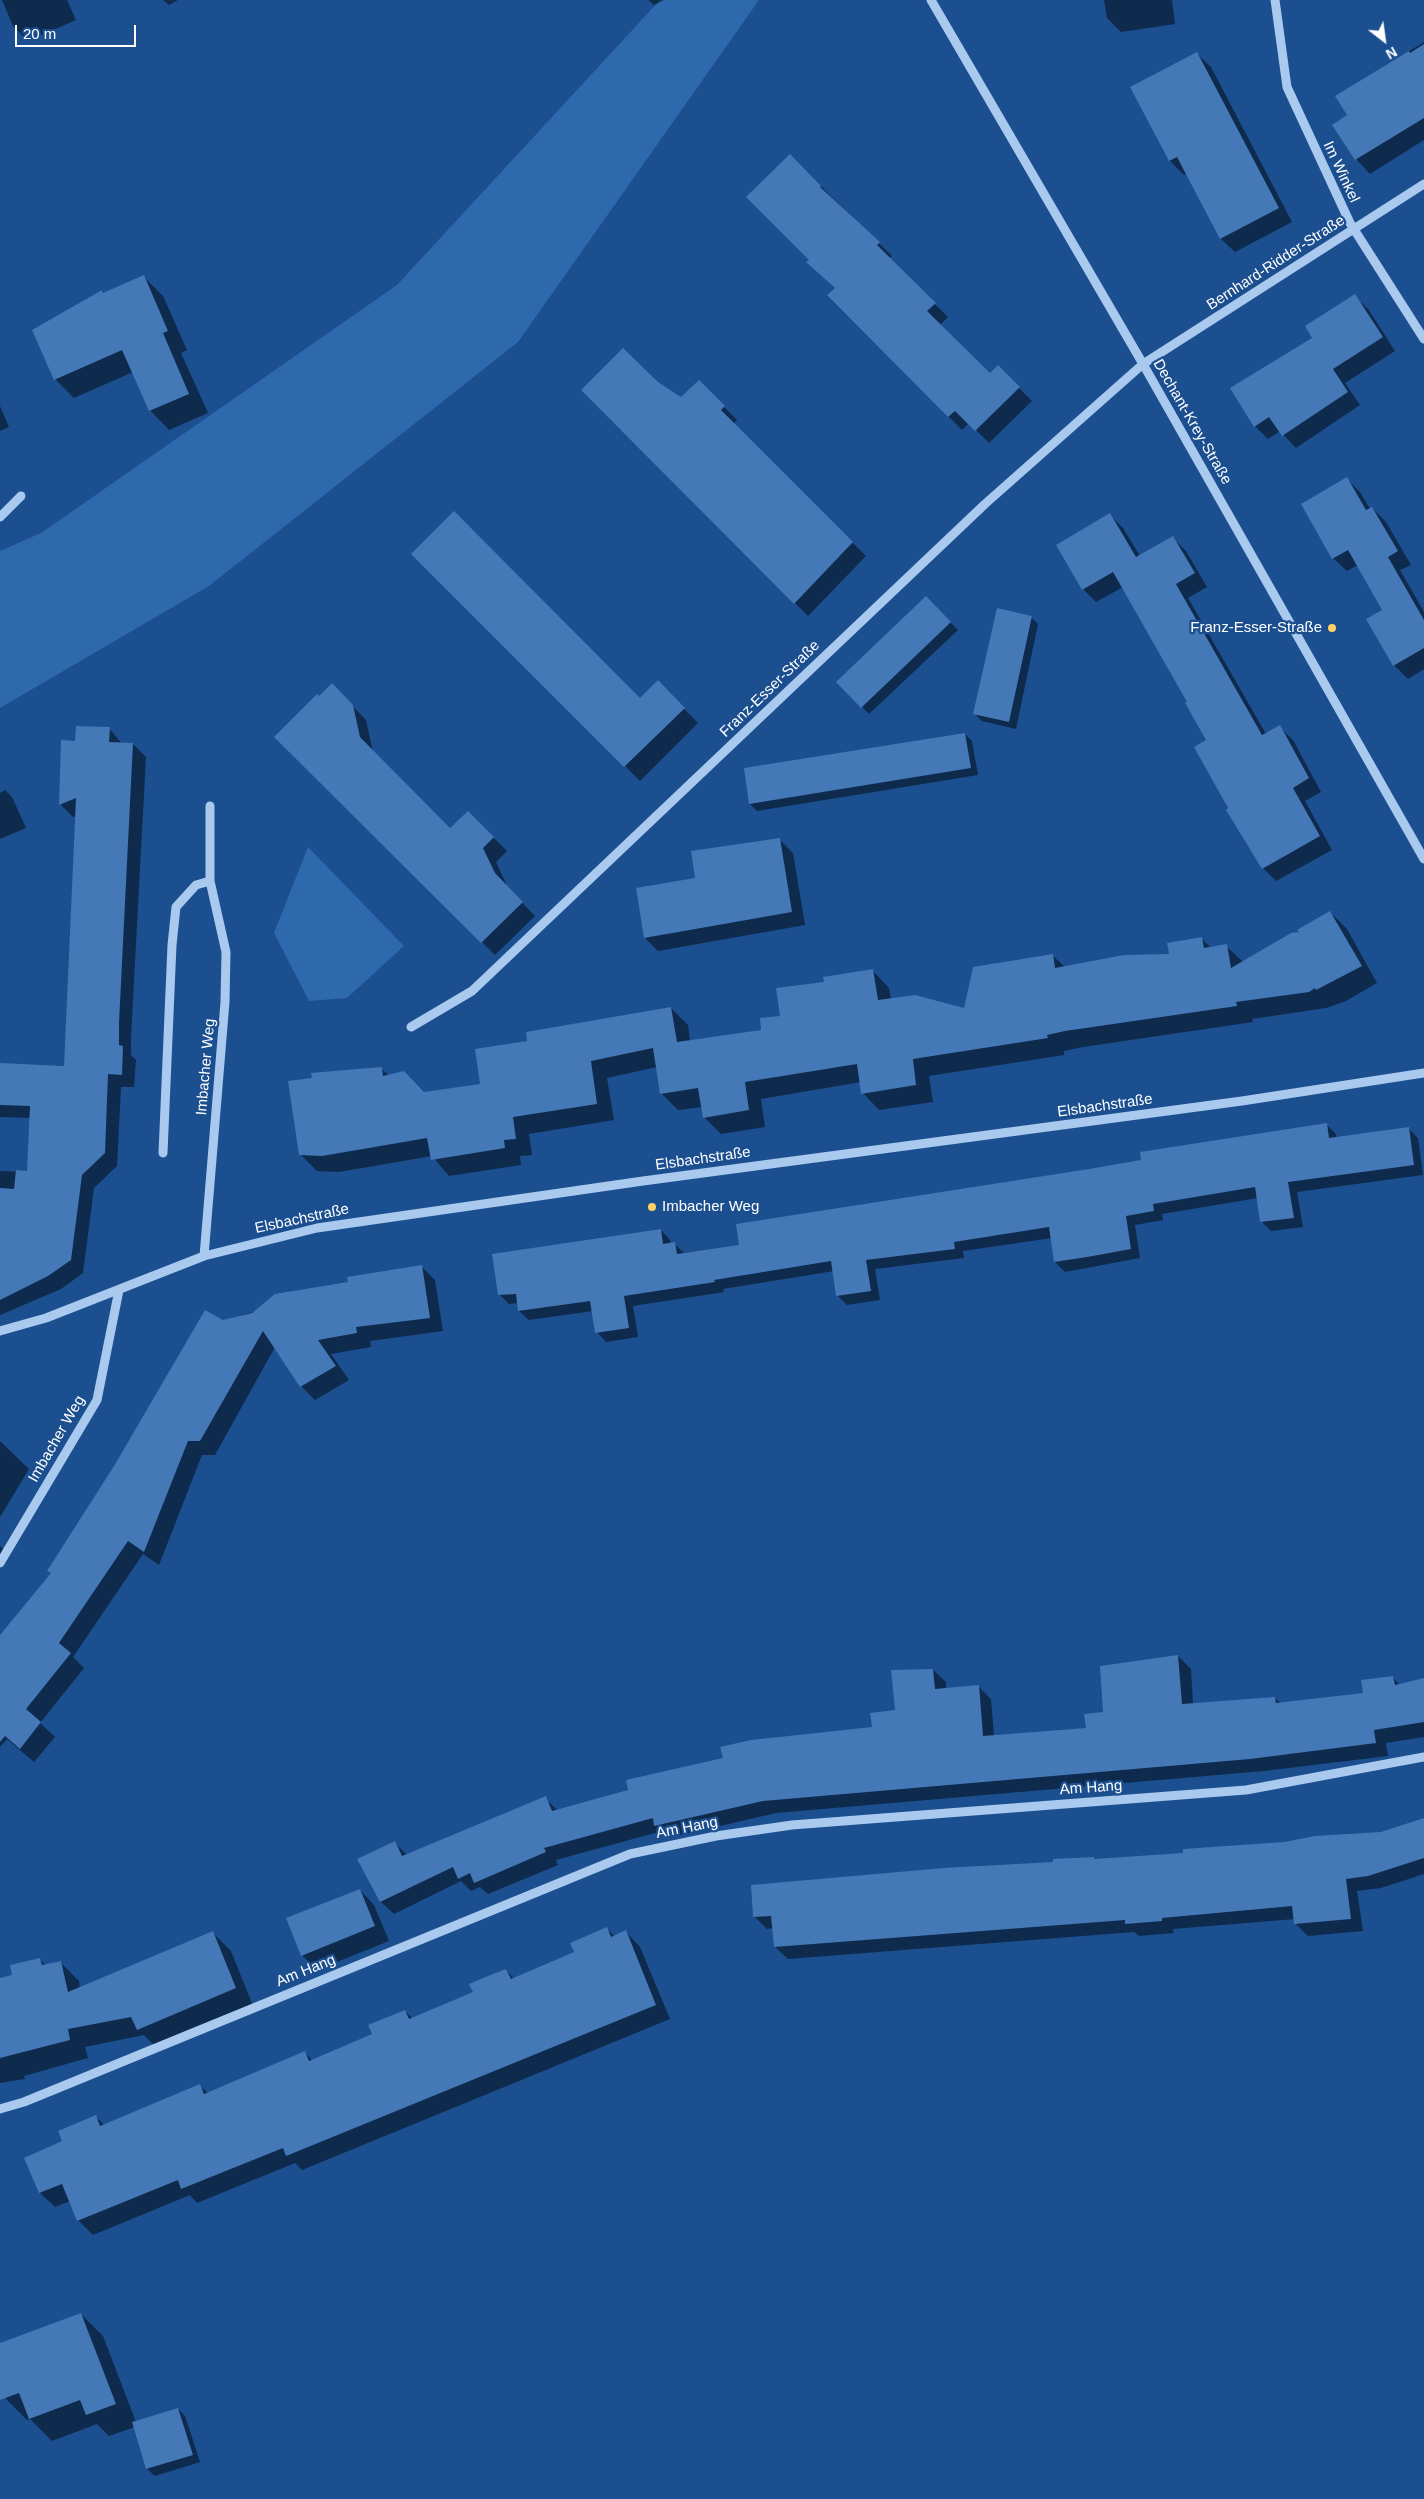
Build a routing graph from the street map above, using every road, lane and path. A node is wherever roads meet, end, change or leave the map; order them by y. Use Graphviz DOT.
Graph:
graph roads {
  1 [pos="931,0"];
  2 [pos="1275,0"];
  3 [pos="1424,184"];
  4 [pos="1354,229"];
  5 [pos="1424,339"];
  6 [pos="1143,364"];
  7 [pos="22,496"];
  8 [pos="0,517"];
  9 [pos="210,806"];
  10 [pos="1424,859"];
  11 [pos="210,881"];
  12 [pos="411,1027"];
  13 [pos="1424,1073"];
  14 [pos="163,1153"];
  15 [pos="204,1256"];
  16 [pos="119,1290"];
  17 [pos="0,1331"];
  18 [pos="0,1563"];
  19 [pos="1424,1757"];
  20 [pos="0,2109"];
  1 -- 6 [label="street, Dechant-Krey-Straße"];
  2 -- 4 [label="street, Im Winkel"];
  3 -- 4 [label="street, Bernhard-Ridder-Straße"];
  4 -- 5 [label="street, Im Winkel"];
  4 -- 6 [label="street, Bernhard-Ridder-Straße"];
  6 -- 10 [label="street, Dechant-Krey-Straße"];
  6 -- 12 [label="street, Franz-Esser-Straße"];
  7 -- 8 [label="street"];
  9 -- 11 [label="street, Imbacher Weg"];
  11 -- 14 [label="street"];
  11 -- 15 [label="street, Imbacher Weg"];
  13 -- 15 [label="street, Elsbachstraße"];
  15 -- 16 [label="street, Elsbachstraße"];
  16 -- 17 [label="street, Elsbachstraße"];
  16 -- 18 [label="street, Imbacher Weg"];
  19 -- 20 [label="street, Am Hang"];
}
